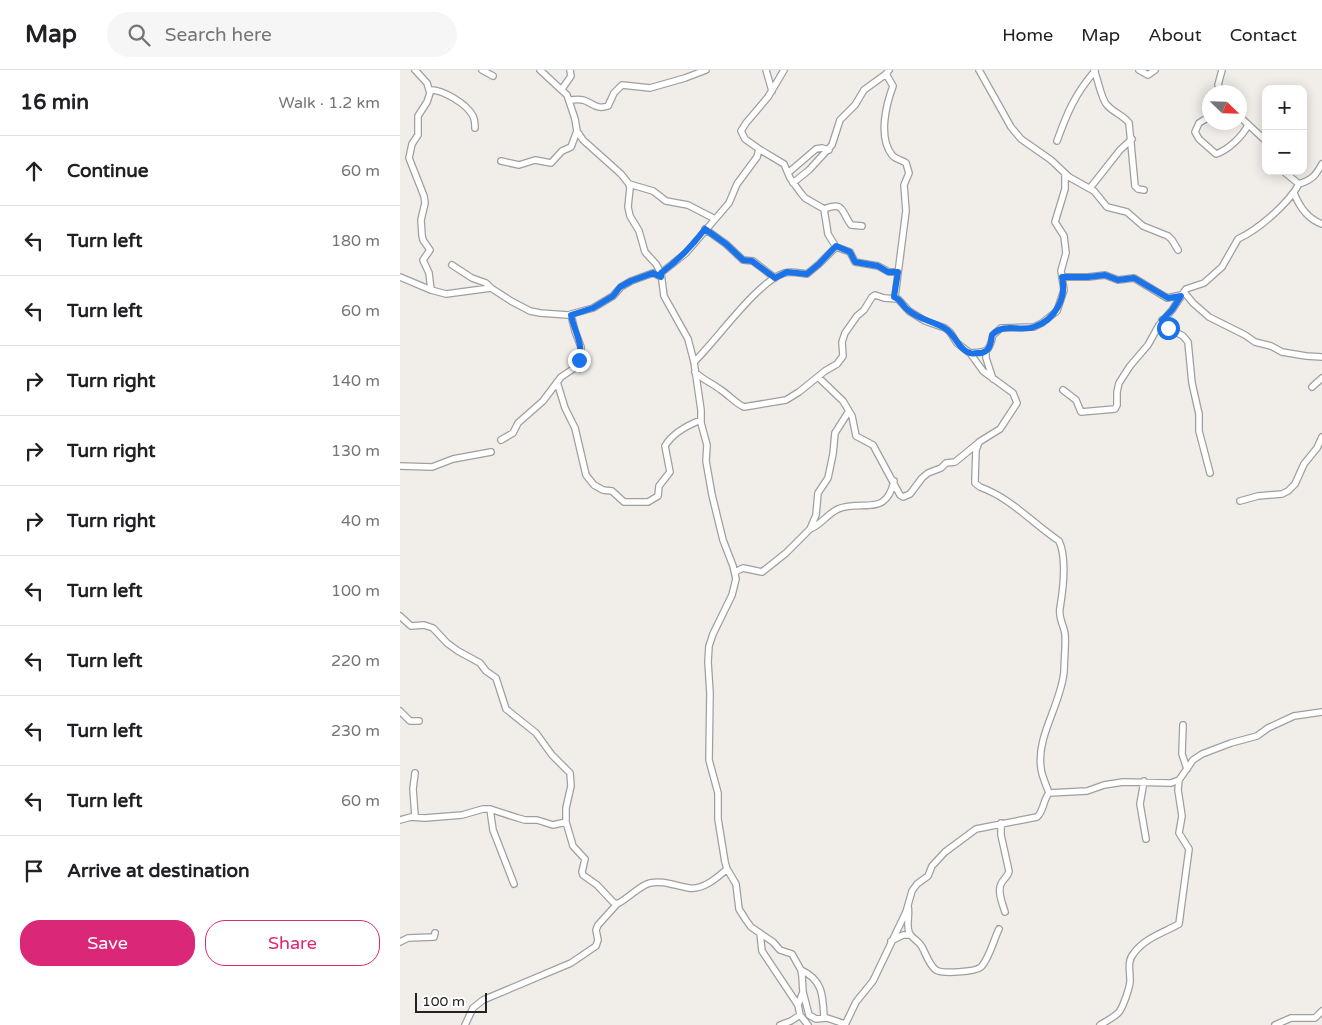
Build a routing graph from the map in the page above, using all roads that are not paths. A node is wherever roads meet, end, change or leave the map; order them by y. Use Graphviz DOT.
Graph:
graph roads {
  1 [pos="415,70"];
  2 [pos="482,70"];
  3 [pos="540,70"];
  4 [pos="570,70"];
  5 [pos="706,70"];
  6 [pos="766,70"];
  7 [pos="784,70"];
  8 [pos="980,70"];
  9 [pos="1139,70"];
  10 [pos="1155,70"];
  11 [pos="1222,70"];
  12 [pos="1095,71"];
  13 [pos="693,72"];
  14 [pos="887,72"];
  15 [pos="493,76"];
  16 [pos="1218,85"];
  17 [pos="430,90"];
  18 [pos="562,90"];
  19 [pos="772,91"];
  20 [pos="569,100"];
  21 [pos="1202,121"];
  22 [pos="1248,125"];
  23 [pos="475,128"];
  24 [pos="1245,130"];
  25 [pos="577,132"];
  26 [pos="1262,137"];
  27 [pos="1132,139"];
  28 [pos="1057,141"];
  29 [pos="759,149"];
  30 [pos="828,150"];
  31 [pos="501,162"];
  32 [pos="1322,164"];
  33 [pos="788,174"];
  34 [pos="1065,174"];
  35 [pos="1288,175"];
  36 [pos="793,183"];
  37 [pos="629,184"];
  38 [pos="1299,184"];
  39 [pos="1090,188"];
  40 [pos="1144,190"];
  41 [pos="1294,193"];
  42 [pos="824,209"];
  43 [pos="714,219"];
  44 [pos="1322,224"];
  45 [pos="862,226"];
  46 [pos="705,229"];
  47 [pos="836,246"];
  48 [pos="1178,250"];
  49 [pos="452,265"];
  50 [pos="898,272"];
  51 [pos="661,275"];
  52 [pos="400,277"];
  53 [pos="1062,277"];
  54 [pos="775,278"];
  55 [pos="491,288"];
  56 [pos="431,290"];
  57 [pos="1182,294"];
  58 [pos="894,297"];
  59 [pos="571,315"];
  60 [pos="1162,320"];
  61 [pos="986,351"];
  62 [pos="970,353"];
  63 [pos="1322,357"];
  64 [pos="694,362"];
  65 [pos="695,372"];
  66 [pos="819,378"];
  67 [pos="1322,378"];
  68 [pos="993,379"];
  69 [pos="557,382"];
  70 [pos="1312,386"];
  71 [pos="1063,390"];
  72 [pos="849,412"];
  73 [pos="701,420"];
  74 [pos="1322,437"];
  75 [pos="501,440"];
  76 [pos="978,444"];
  77 [pos="491,452"];
  78 [pos="400,466"];
  79 [pos="1210,472"];
  80 [pos="894,481"];
  81 [pos="1240,502"];
  82 [pos="810,528"];
  83 [pos="735,572"];
  84 [pos="400,616"];
  85 [pos="400,711"];
  86 [pos="1322,712"];
  87 [pos="419,720"];
  88 [pos="1183,725"];
  89 [pos="1187,769"];
  90 [pos="415,773"];
  91 [pos="1179,780"];
  92 [pos="1144,781"];
  93 [pos="1049,793"];
  94 [pos="490,809"];
  95 [pos="416,816"];
  96 [pos="400,820"];
  97 [pos="566,822"];
  98 [pos="1001,824"];
  99 [pos="1146,839"];
  100 [pos="727,869"];
  101 [pos="514,884"];
  102 [pos="617,904"];
  103 [pos="908,906"];
  104 [pos="1005,912"];
  105 [pos="999,929"];
  106 [pos="435,933"];
  107 [pos="760,933"];
  108 [pos="910,935"];
  109 [pos="891,941"];
  110 [pos="400,942"];
  111 [pos="801,970"];
  112 [pos="802,992"];
  113 [pos="798,1005"];
  114 [pos="1322,1011"];
  115 [pos="800,1015"];
  116 [pos="824,1018"];
  117 [pos="465,1025"];
  118 [pos="780,1025"];
  119 [pos="808,1025"];
  120 [pos="845,1025"];
  121 [pos="1100,1025"];
  122 [pos="1275,1025"];
  1 -- 17 [label="street"];
  2 -- 15 [label="street"];
  3 -- 18 [label="street"];
  4 -- 18 [label="street"];
  5 -- 13 [label="street"];
  6 -- 19 [label="street"];
  7 -- 19 [label="street"];
  8 -- 34 [label="street"];
  9 -- 10 [label="street"];
  11 -- 16 [label="street"];
  12 -- 27 [label="street"];
  12 -- 28 [label="street"];
  13 -- 20 [label="street"];
  14 -- 30 [label="street"];
  14 -- 50 [label="street"];
  17 -- 23 [label="street"];
  17 -- 56 [label="street"];
  18 -- 20 [label="street"];
  19 -- 29 [label="street"];
  20 -- 25 [label="street"];
  21 -- 24 [label="street"];
  22 -- 26 [label="street"];
  25 -- 31 [label="street"];
  25 -- 37 [label="street"];
  27 -- 39 [label="street"];
  27 -- 40 [label="street"];
  29 -- 33 [label="street"];
  29 -- 43 [label="street"];
  30 -- 33 [label="street"];
  30 -- 36 [label="street"];
  32 -- 38 [label="street"];
  33 -- 36 [label="street"];
  34 -- 39 [label="street"];
  34 -- 53 [label="street"];
  35 -- 38 [label="street"];
  36 -- 42 [label="street"];
  37 -- 43 [label="street"];
  37 -- 51 [label="street"];
  38 -- 41 [label="street"];
  39 -- 48 [label="street"];
  41 -- 44 [label="street"];
  41 -- 57 [label="street"];
  42 -- 45 [label="street"];
  42 -- 47 [label="street"];
  43 -- 46 [label="street"];
  46 -- 51 [label="street"];
  46 -- 54 [label="street"];
  47 -- 50 [label="street"];
  47 -- 54 [label="street"];
  49 -- 55 [label="street"];
  50 -- 58 [label="street"];
  51 -- 59 [label="street"];
  51 -- 64 [label="street"];
  52 -- 56 [label="street"];
  53 -- 57 [label="street"];
  53 -- 61 [label="street"];
  54 -- 64 [label="street"];
  55 -- 56 [label="street"];
  55 -- 59 [label="street"];
  57 -- 60 [label="street"];
  57 -- 63 [label="street"];
  58 -- 62 [label="street"];
  58 -- 66 [label="street"];
  59 -- 69 [label="street"];
  60 -- 71 [label="street"];
  60 -- 79 [label="street"];
  61 -- 62 [label="street"];
  61 -- 68 [label="street"];
  62 -- 68 [label="street"];
  64 -- 65 [label="street"];
  65 -- 66 [label="street"];
  65 -- 73 [label="street"];
  66 -- 72 [label="street"];
  67 -- 70 [label="street"];
  68 -- 76 [label="street"];
  69 -- 73 [label="street"];
  69 -- 75 [label="street"];
  72 -- 80 [label="street"];
  72 -- 82 [label="street"];
  73 -- 83 [label="street"];
  74 -- 81 [label="street"];
  76 -- 80 [label="street"];
  76 -- 93 [label="street"];
  77 -- 78 [label="street"];
  80 -- 82 [label="street"];
  82 -- 83 [label="street"];
  83 -- 100 [label="street"];
  84 -- 97 [label="street"];
  85 -- 87 [label="street"];
  86 -- 89 [label="street"];
  88 -- 89 [label="street"];
  89 -- 91 [label="street"];
  90 -- 95 [label="street"];
  91 -- 92 [label="street"];
  91 -- 121 [label="street"];
  92 -- 93 [label="street"];
  92 -- 99 [label="street"];
  93 -- 98 [label="street"];
  94 -- 95 [label="street"];
  94 -- 97 [label="street"];
  94 -- 101 [label="street"];
  95 -- 96 [label="street"];
  97 -- 102 [label="street"];
  98 -- 103 [label="street"];
  98 -- 104 [label="street"];
  100 -- 102 [label="street"];
  100 -- 107 [label="street"];
  102 -- 117 [label="street"];
  103 -- 108 [label="street"];
  103 -- 109 [label="street"];
  105 -- 108 [label="street"];
  106 -- 110 [label="street"];
  107 -- 111 [label="street"];
  107 -- 113 [label="street"];
  108 -- 109 [label="street"];
  109 -- 120 [label="street"];
  111 -- 112 [label="street"];
  111 -- 116 [label="street"];
  112 -- 113 [label="street"];
  112 -- 116 [label="street"];
  113 -- 115 [label="street"];
  114 -- 122 [label="street"];
  115 -- 118 [label="street"];
  115 -- 119 [label="street"];
  116 -- 120 [label="street"];
}
